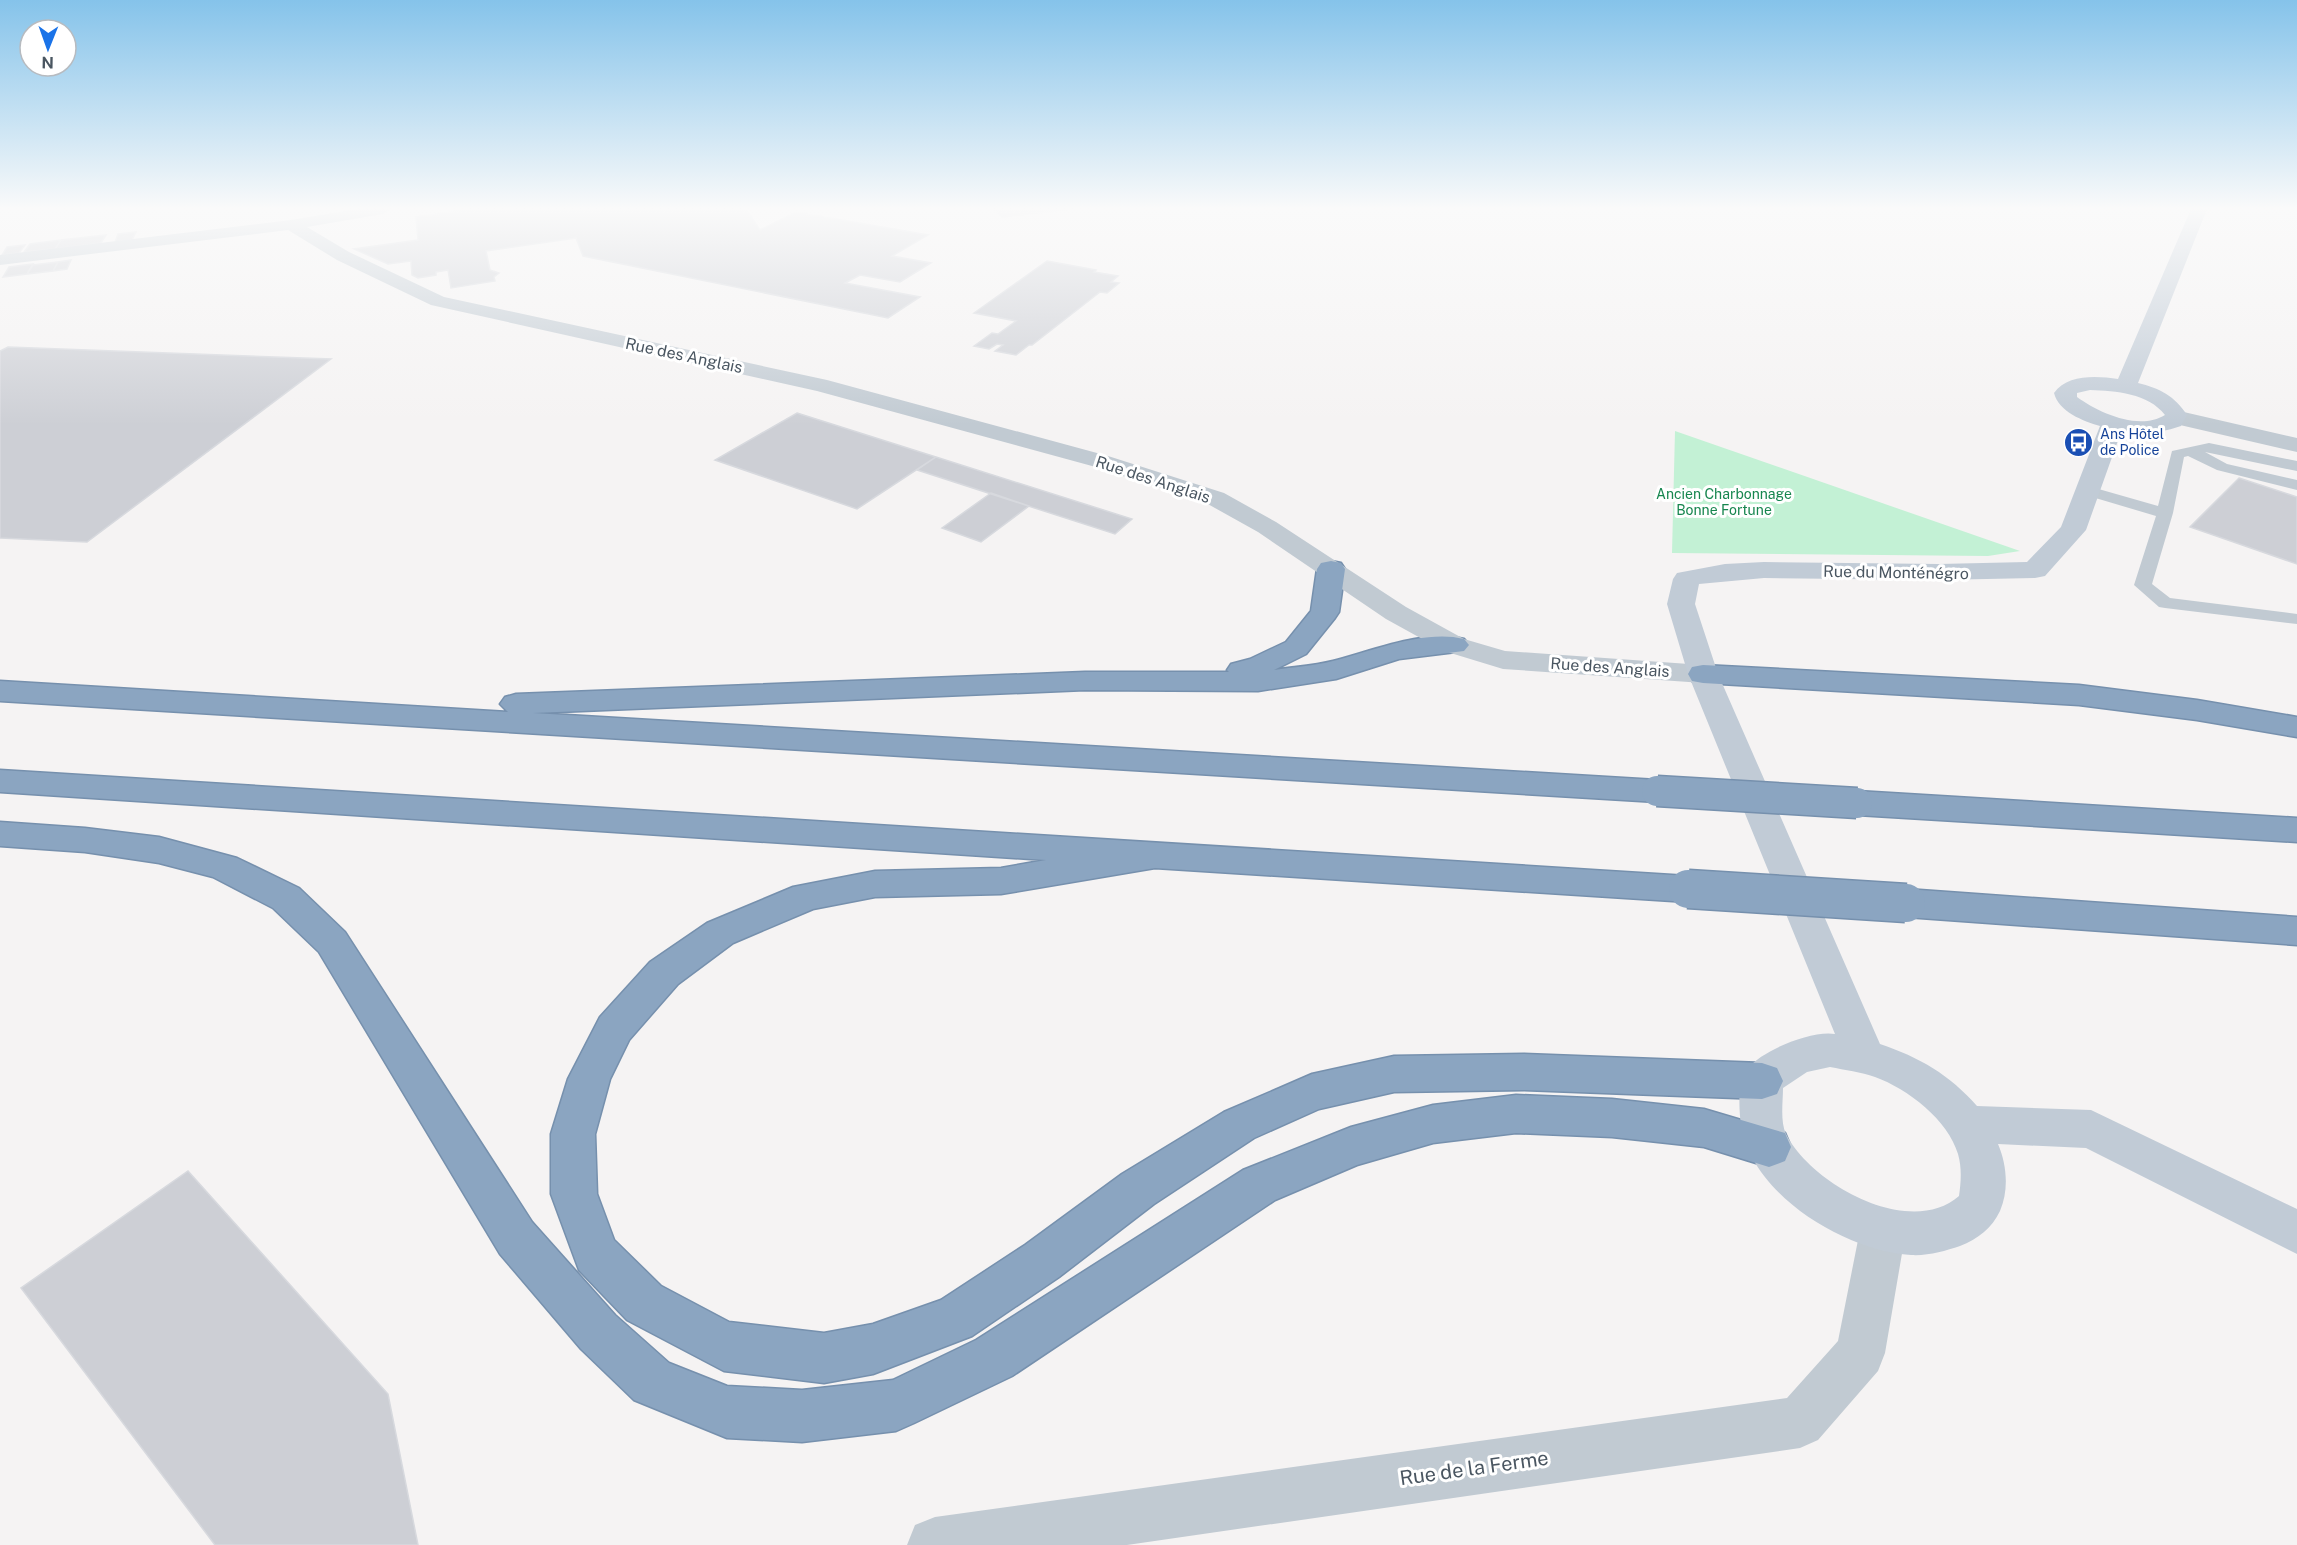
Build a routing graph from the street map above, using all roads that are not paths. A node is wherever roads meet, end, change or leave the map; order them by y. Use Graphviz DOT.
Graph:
graph roads {
  1 [pos="396,281"];
  2 [pos="2169,281"];
  3 [pos="2126,387"];
  4 [pos="2175,417"];
  5 [pos="2113,422"];
  6 [pos="2297,445"];
  7 [pos="2190,452"];
  8 [pos="2297,466"];
  9 [pos="2297,485"];
  10 [pos="2088,491"];
  11 [pos="2165,513"];
  12 [pos="1331,569"];
  13 [pos="2297,619"];
  14 [pos="1454,645"];
  15 [pos="1703,674"];
  16 [pos="1198,680"];
  17 [pos="0,691"];
  18 [pos="391,714"];
  19 [pos="2297,727"];
  20 [pos="3,782"];
  21 [pos="2297,830"];
  22 [pos="0,834"];
  23 [pos="1150,856"];
  24 [pos="2297,931"];
  25 [pos="1865,1056"];
  26 [pos="1762,1081"];
  27 [pos="1965,1124"];
  28 [pos="1769,1147"];
  29 [pos="1883,1230"];
  30 [pos="2297,1232"];
  31 [pos="935,1545"];
  1 -- 12 [label="street, Rue des Anglais"];
  2 -- 3 [label="street"];
  3 -- 4 [label="street"];
  3 -- 5 [label="street"];
  4 -- 5 [label="street"];
  4 -- 6 [label="street"];
  5 -- 10 [label="street, Rue du Monténégro"];
  7 -- 8 [label="lane"];
  7 -- 9 [label="lane"];
  7 -- 11 [label="lane"];
  10 -- 11 [label="lane"];
  10 -- 15 [label="street, Rue du Monténégro"];
  11 -- 13 [label="lane"];
  12 -- 14 [label="street, Rue des Anglais"];
  12 -- 16 [label="highway"];
  14 -- 15 [label="street, Rue des Anglais"];
  14 -- 16 [label="highway"];
  15 -- 19 [label="highway"];
  15 -- 25 [label="street"];
  16 -- 18 [label="highway"];
  17 -- 18 [label="highway"];
  18 -- 21 [label="highway, bridge"];
  20 -- 23 [label="highway"];
  22 -- 28 [label="highway"];
  23 -- 24 [label="highway, bridge"];
  23 -- 26 [label="highway"];
  25 -- 26 [label="street"];
  25 -- 27 [label="street"];
  26 -- 28 [label="street"];
  27 -- 29 [label="street"];
  27 -- 30 [label="street"];
  28 -- 29 [label="street"];
  29 -- 31 [label="street, Rue de la Ferme"];
}
